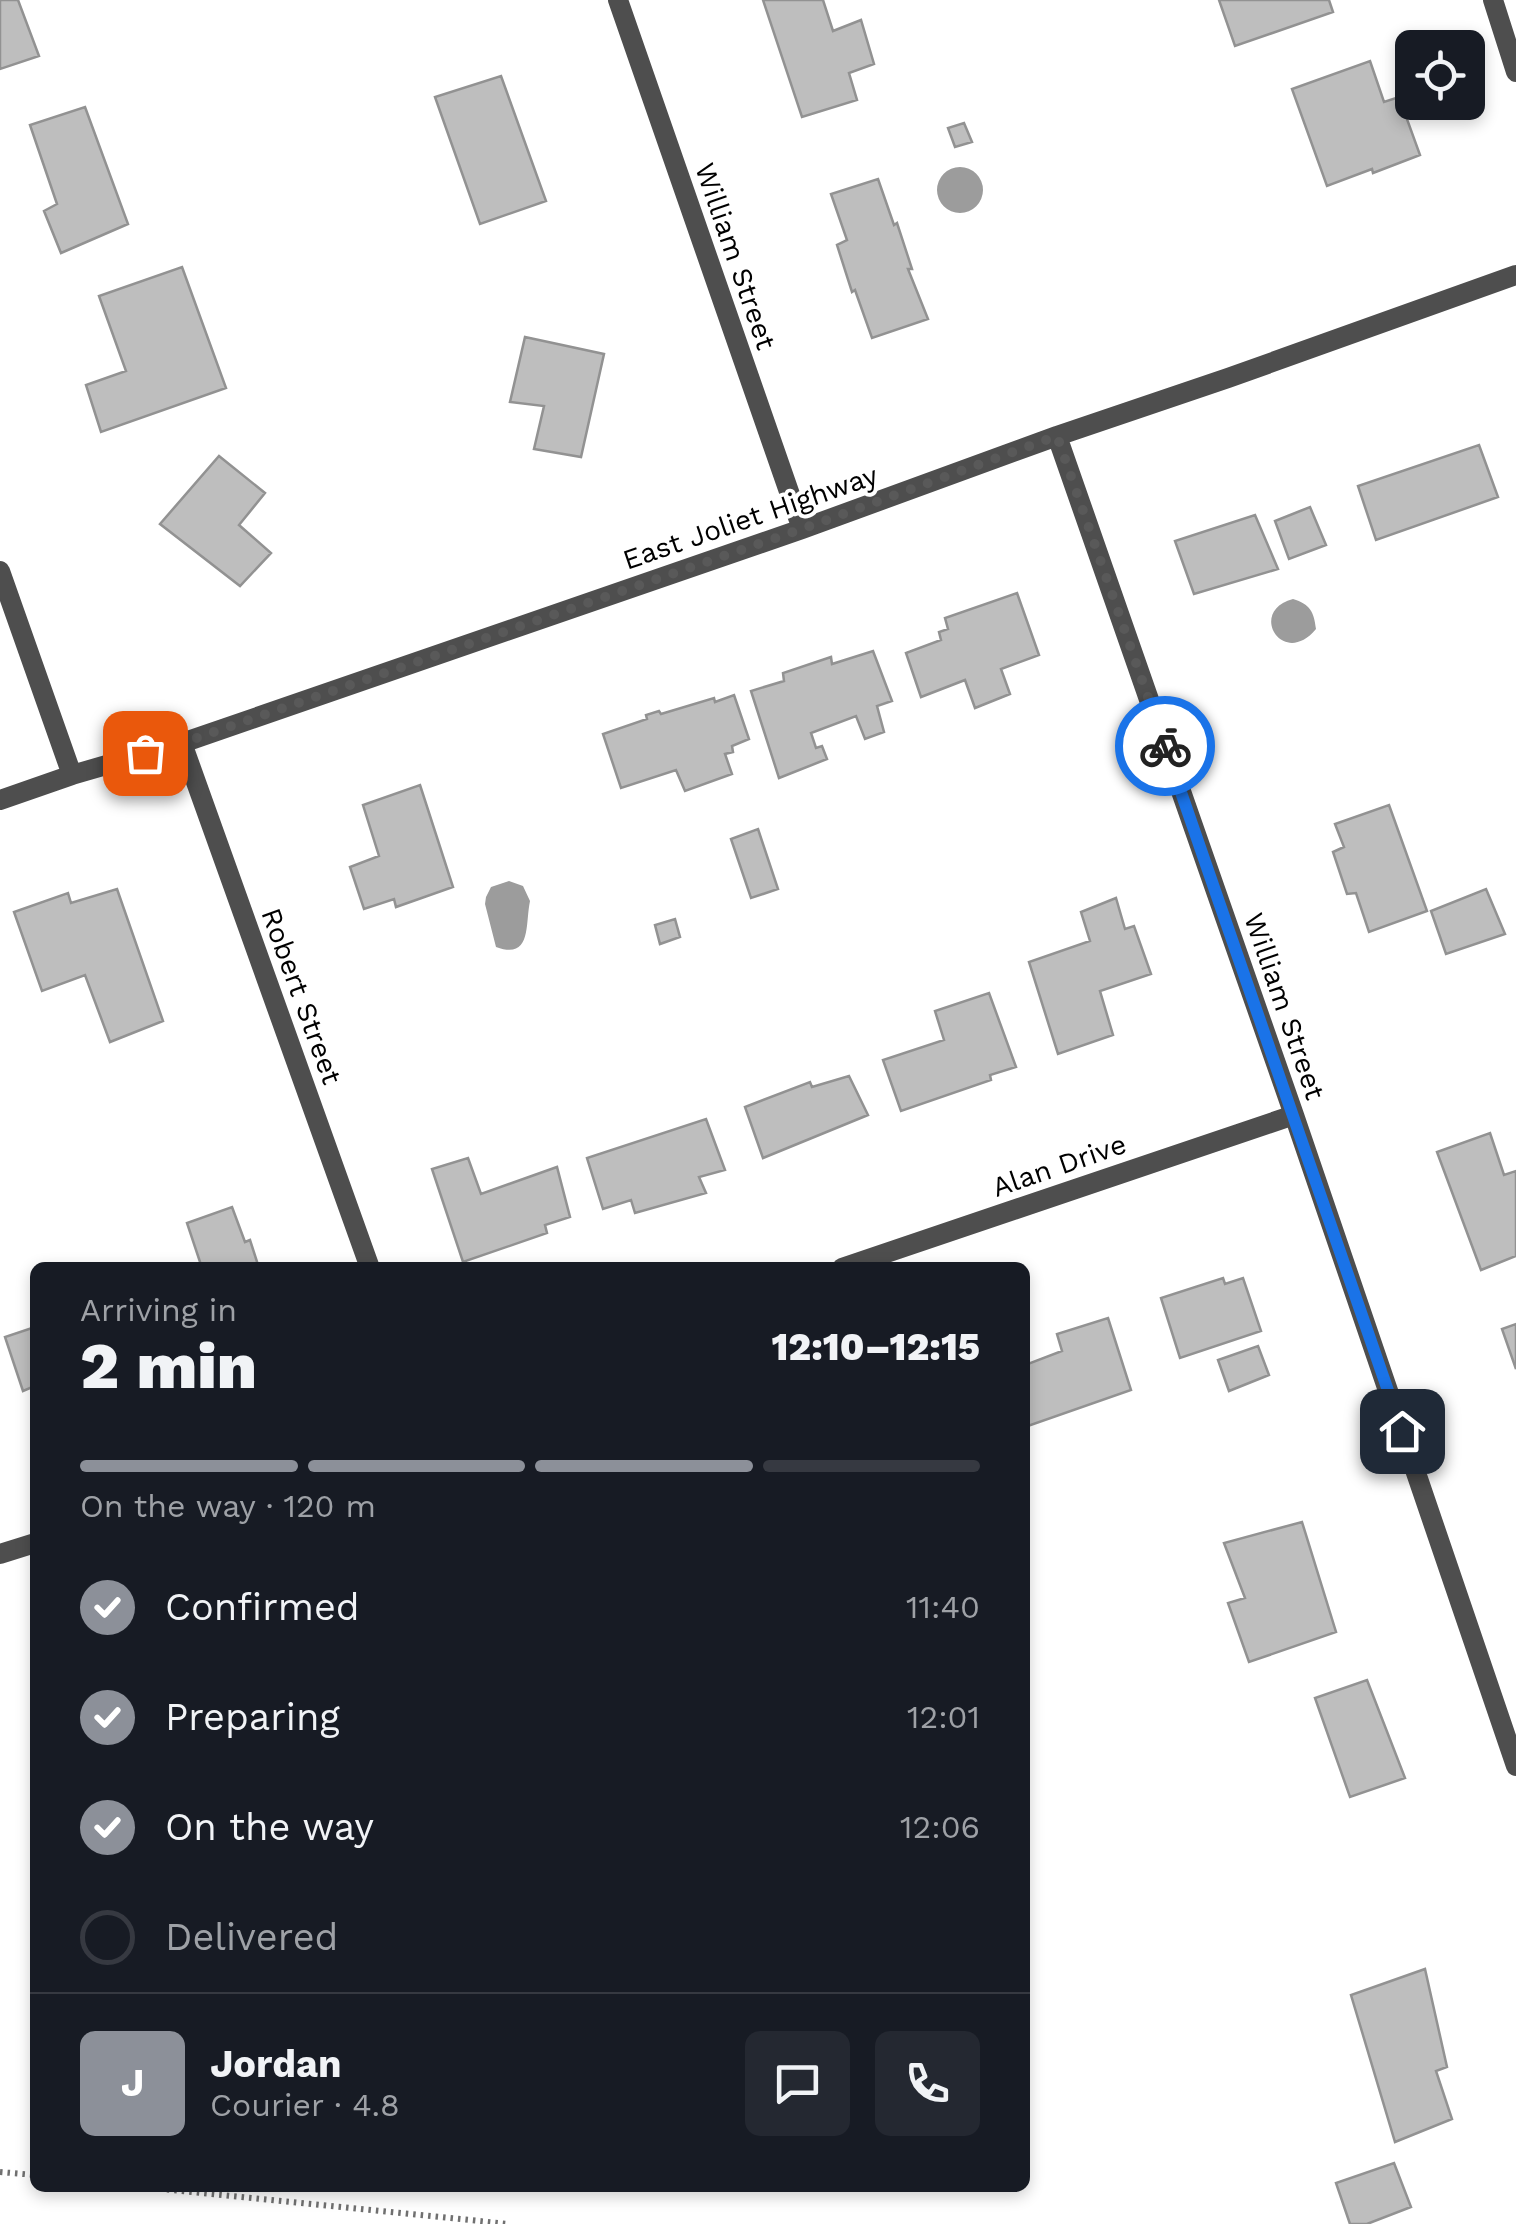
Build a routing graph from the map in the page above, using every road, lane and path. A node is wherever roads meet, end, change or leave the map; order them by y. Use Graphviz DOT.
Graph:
graph roads {
  1 [pos="618,0"];
  2 [pos="1494,0"];
  3 [pos="1516,72"];
  4 [pos="1516,275"];
  5 [pos="1057,436"];
  6 [pos="802,529"];
  7 [pos="0,570"];
  8 [pos="182,743"];
  9 [pos="72,775"];
  10 [pos="0,800"];
  11 [pos="1294,1115"];
  12 [pos="368,1262"];
  13 [pos="860,1262"];
  14 [pos="30,1545"];
  15 [pos="0,1554"];
  16 [pos="1516,1766"];
  17 [pos="0,2172"];
  18 [pos="30,2175"];
  19 [pos="192,2192"];
  20 [pos="509,2224"];
  1 -- 6 [label="street, William Street"];
  2 -- 3 [label="street"];
  4 -- 5 [label="street, East Joliet Highway"];
  5 -- 6 [label="street, East Joliet Highway"];
  5 -- 11 [label="street, William Street"];
  6 -- 8 [label="street, East Joliet Highway"];
  7 -- 9 [label="street"];
  8 -- 9 [label="street, East Joliet Highway"];
  8 -- 12 [label="street, Robert Street"];
  9 -- 10 [label="street, East Joliet Highway"];
  11 -- 13 [label="street, Alan Drive"];
  11 -- 16 [label="street, William Street"];
  14 -- 15 [label="street"];
  17 -- 18 [label="path"];
  19 -- 20 [label="path"];
}
